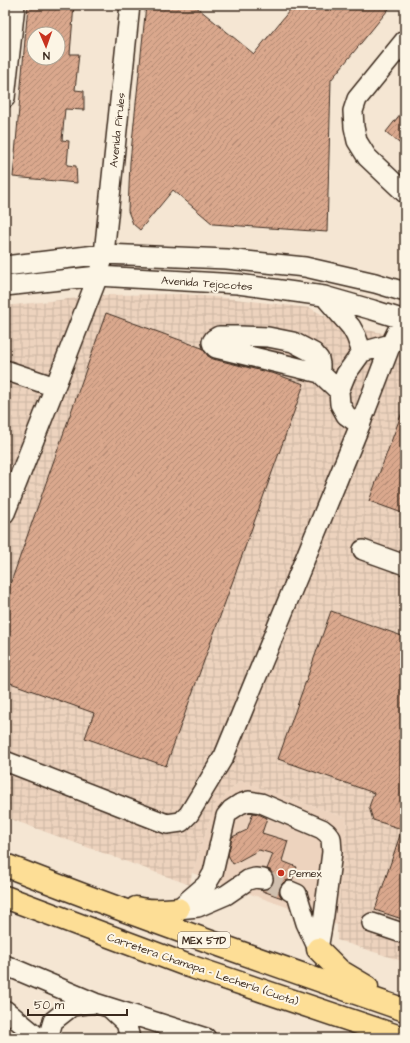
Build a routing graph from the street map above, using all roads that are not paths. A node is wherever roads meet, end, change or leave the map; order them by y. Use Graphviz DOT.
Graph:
graph roads {
  1 [pos="15,5"];
  2 [pos="130,5"];
  3 [pos="405,40"];
  4 [pos="5,98"];
  5 [pos="405,193"];
  6 [pos="104,254"];
  7 [pos="5,266"];
  8 [pos="98,276"];
  9 [pos="5,286"];
  10 [pos="405,292"];
  11 [pos="324,296"];
  12 [pos="404,320"];
  13 [pos="392,344"];
  14 [pos="362,352"];
  15 [pos="5,370"];
  16 [pos="320,373"];
  17 [pos="55,387"];
  18 [pos="339,391"];
  19 [pos="360,425"];
  20 [pos="5,513"];
  21 [pos="363,550"];
  22 [pos="405,565"];
  23 [pos="5,761"];
  24 [pos="5,865"];
  25 [pos="263,879"];
  26 [pos="290,891"];
  27 [pos="5,897"];
  28 [pos="85,897"];
  29 [pos="178,909"];
  30 [pos="372,923"];
  31 [pos="405,934"];
  32 [pos="318,949"];
  33 [pos="5,965"];
  34 [pos="405,1002"];
  35 [pos="103,1005"];
  36 [pos="5,1010"];
  37 [pos="405,1010"];
  38 [pos="39,1038"];
  39 [pos="48,1038"];
  40 [pos="130,1038"];
  41 [pos="206,1038"];
  42 [pos="403,1038"];
  1 -- 4 [label="street"];
  2 -- 6 [label="street, Avenida Pirules"];
  3 -- 5 [label="street"];
  6 -- 7 [label="street"];
  6 -- 8 [label="street, Avenida Pirules"];
  6 -- 10 [label="street"];
  8 -- 9 [label="street, Avenida Tejocotes"];
  8 -- 11 [label="street, Avenida Tejocotes"];
  8 -- 17 [label="street, Avenida Pirules"];
  11 -- 12 [label="street, Avenida Tejocotes"];
  11 -- 14 [label="street"];
  12 -- 13 [label="street"];
  13 -- 14 [label="street"];
  13 -- 19 [label="street"];
  14 -- 18 [label="street"];
  15 -- 17 [label="street"];
  16 -- 16 [label="street"];
  16 -- 18 [label="street"];
  17 -- 20 [label="street, Avenida Pirules"];
  18 -- 19 [label="street"];
  19 -- 23 [label="street"];
  21 -- 22 [label="street"];
  24 -- 28 [label="highway, MEX 57D"];
  25 -- 29 [label="street"];
  26 -- 32 [label="street"];
  27 -- 42 [label="highway, Carretera Chamapa - Lechería (Cuota) / MEX 57D"];
  28 -- 29 [label="highway"];
  28 -- 37 [label="highway, MEX 57D"];
  29 -- 32 [label="street"];
  30 -- 31 [label="street"];
  32 -- 34 [label="highway"];
  33 -- 35 [label="street"];
  35 -- 39 [label="street"];
  35 -- 40 [label="street"];
  35 -- 41 [label="street"];
  36 -- 38 [label="street"];
}
